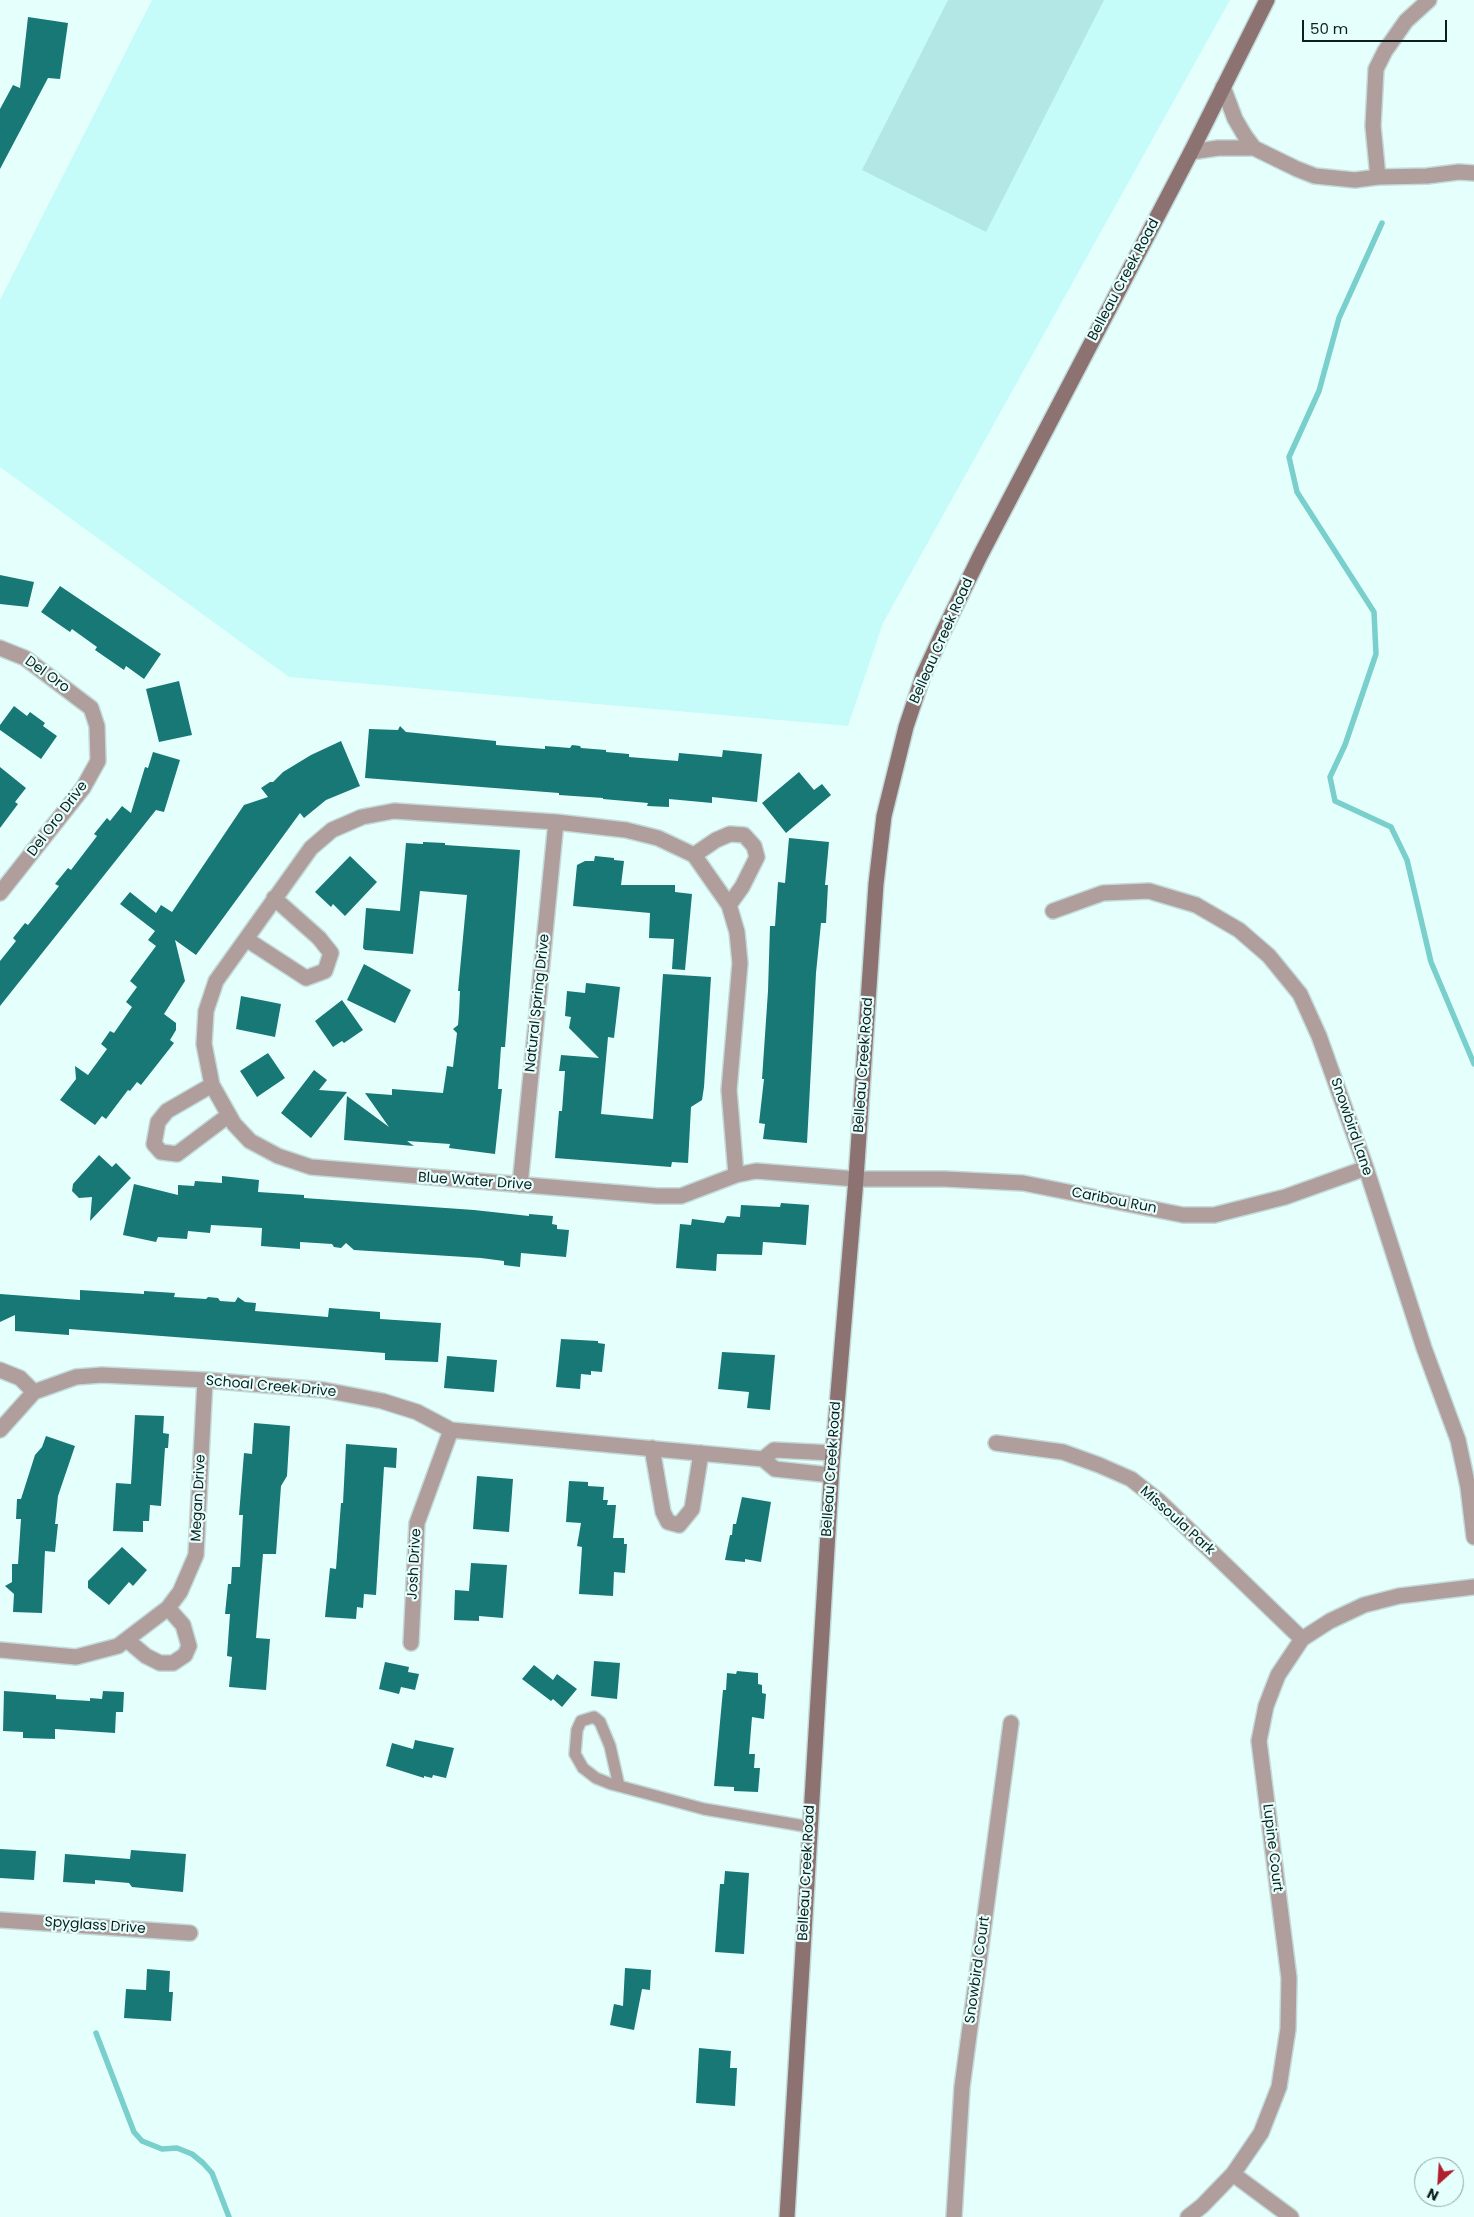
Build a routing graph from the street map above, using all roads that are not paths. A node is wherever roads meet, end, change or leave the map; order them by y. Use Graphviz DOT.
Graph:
graph roads {
  1 [pos="1267,0"];
  2 [pos="1429,0"];
  3 [pos="1223,87"];
  4 [pos="1254,148"];
  5 [pos="1191,152"];
  6 [pos="1474,173"];
  7 [pos="1378,177"];
  8 [pos="0,648"];
  9 [pos="91,708"];
  10 [pos="556,822"];
  11 [pos="694,855"];
  12 [pos="0,893"];
  13 [pos="274,898"];
  14 [pos="730,905"];
  15 [pos="1053,911"];
  16 [pos="246,938"];
  17 [pos="212,1085"];
  18 [pos="229,1115"];
  19 [pos="1366,1168"];
  20 [pos="736,1176"];
  21 [pos="856,1178"];
  22 [pos="520,1185"];
  23 [pos="0,1370"];
  24 [pos="205,1380"];
  25 [pos="34,1392"];
  26 [pos="1,1427"];
  27 [pos="451,1430"];
  28 [pos="996,1443"];
  29 [pos="652,1448"];
  30 [pos="701,1453"];
  31 [pos="833,1453"];
  32 [pos="763,1458"];
  33 [pos="831,1475"];
  34 [pos="1474,1537"];
  35 [pos="1474,1587"];
  36 [pos="168,1608"];
  37 [pos="1302,1639"];
  38 [pos="127,1640"];
  39 [pos="411,1643"];
  40 [pos="0,1650"];
  41 [pos="1011,1723"];
  42 [pos="619,1786"];
  43 [pos="810,1827"];
  44 [pos="0,1920"];
  45 [pos="190,1933"];
  46 [pos="1233,2174"];
  47 [pos="787,2217"];
  48 [pos="954,2217"];
  49 [pos="1188,2217"];
  50 [pos="1291,2217"];
  1 -- 3 [label="main road, Belleau Creek Road"];
  2 -- 7 [label="street"];
  3 -- 4 [label="street"];
  3 -- 5 [label="main road, Belleau Creek Road"];
  4 -- 5 [label="street"];
  4 -- 7 [label="street"];
  5 -- 21 [label="main road, Belleau Creek Road"];
  6 -- 7 [label="street"];
  8 -- 9 [label="street, Del Oro"];
  9 -- 12 [label="street, Del Oro Drive"];
  10 -- 11 [label="street, Blue Water Drive"];
  10 -- 13 [label="street, Blue Water Drive"];
  10 -- 22 [label="street, Natural Spring Drive"];
  11 -- 14 [label="street, Blue Water Drive"];
  11 -- 14 [label="street"];
  13 -- 16 [label="street, Blue Water Drive"];
  13 -- 16 [label="street"];
  14 -- 20 [label="street, Blue Water Drive"];
  15 -- 19 [label="street, Snowbird Lane"];
  16 -- 17 [label="street, Blue Water Drive"];
  17 -- 18 [label="street, Blue Water Drive"];
  17 -- 18 [label="street"];
  18 -- 22 [label="street, Blue Water Drive"];
  19 -- 21 [label="street, Caribou Run"];
  19 -- 34 [label="street, Snowbird Lane"];
  20 -- 21 [label="street, Blue Water Drive"];
  20 -- 22 [label="street, Blue Water Drive"];
  21 -- 31 [label="main road, Belleau Creek Road"];
  23 -- 25 [label="street"];
  24 -- 25 [label="street, Schoal Creek Drive"];
  24 -- 27 [label="street, Schoal Creek Drive"];
  24 -- 36 [label="street, Megan Drive"];
  25 -- 26 [label="street, Schoal Creek Drive"];
  27 -- 29 [label="street, Schoal Creek Drive"];
  27 -- 39 [label="street, Josh Drive"];
  28 -- 37 [label="street, Missoula Park"];
  29 -- 30 [label="street, Schoal Creek Drive"];
  29 -- 30 [label="street"];
  30 -- 32 [label="street, Schoal Creek Drive"];
  31 -- 32 [label="street, Schoal Creek Drive"];
  31 -- 33 [label="main road, Belleau Creek Road"];
  32 -- 33 [label="street, Schoal Creek Drive"];
  33 -- 43 [label="main road, Belleau Creek Road"];
  35 -- 37 [label="street, Lupine Court"];
  36 -- 38 [label="street, Megan Drive"];
  36 -- 38 [label="street"];
  37 -- 46 [label="street, Lupine Court"];
  38 -- 40 [label="street, Megan Drive"];
  41 -- 48 [label="street, Snowbird Court"];
  42 -- 42 [label="lane"];
  42 -- 43 [label="lane"];
  43 -- 47 [label="main road, Belleau Creek Road"];
  44 -- 45 [label="street, Spyglass Drive"];
  46 -- 49 [label="street, Lupine Court"];
  46 -- 50 [label="street"];
}
